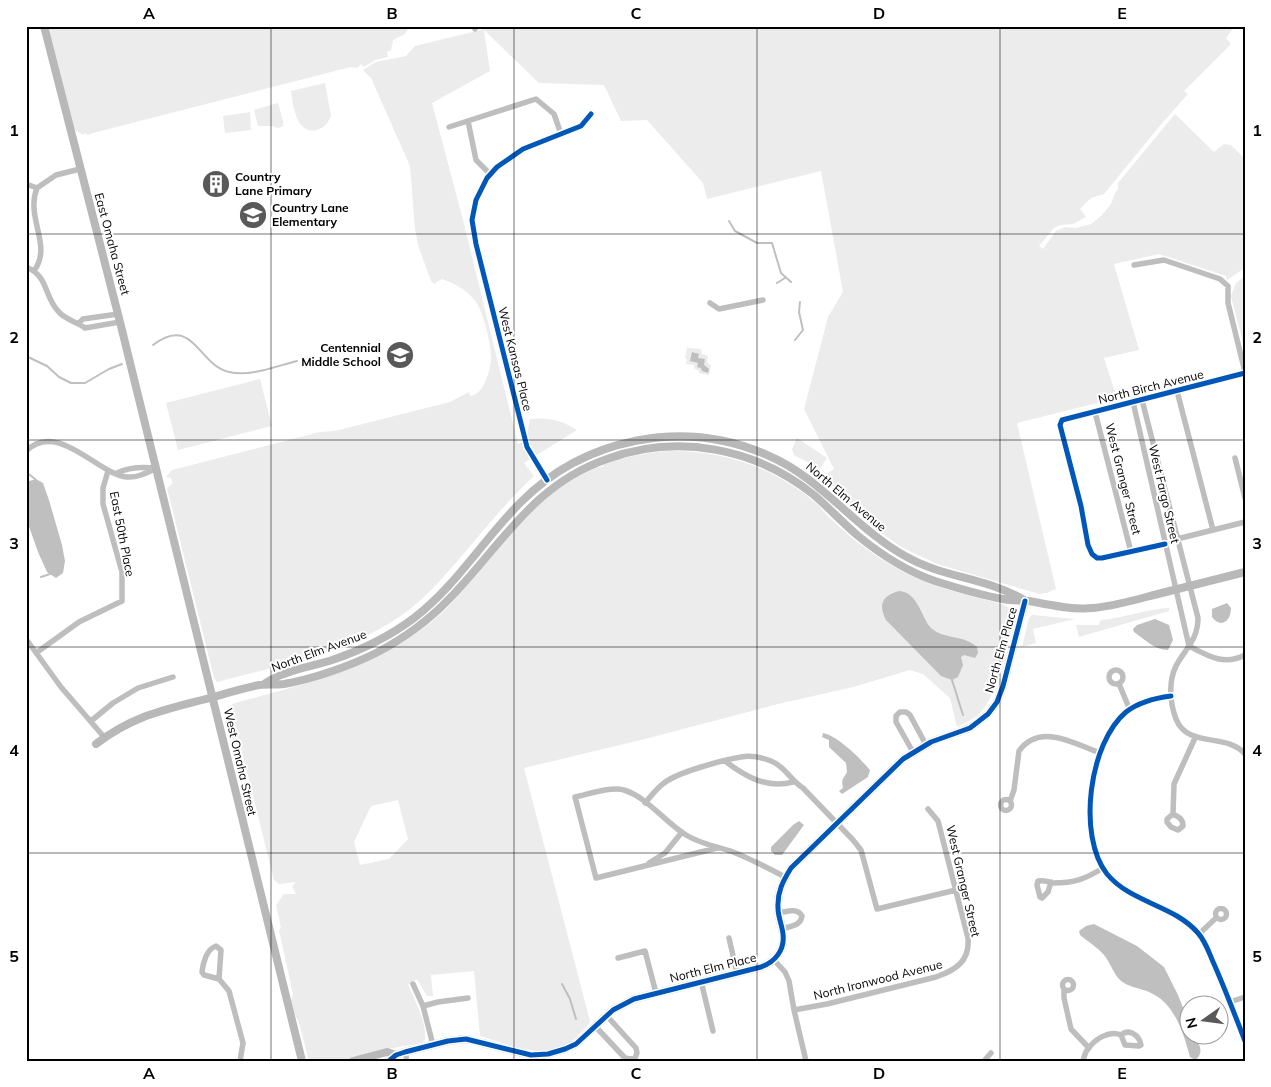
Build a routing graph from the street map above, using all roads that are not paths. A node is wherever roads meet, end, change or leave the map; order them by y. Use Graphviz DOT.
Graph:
graph roads {
  1 [pos="44,26"];
  2 [pos="591,114"];
  3 [pos="468,121"];
  4 [pos="449,127"];
  5 [pos="561,134"];
  6 [pos="80,169"];
  7 [pos="490,174"];
  8 [pos="26,184"];
  9 [pos="37,188"];
  10 [pos="1134,266"];
  11 [pos="26,267"];
  12 [pos="34,271"];
  13 [pos="763,300"];
  14 [pos="710,303"];
  15 [pos="92,318"];
  16 [pos="119,318"];
  17 [pos="79,323"];
  18 [pos="94,326"];
  19 [pos="1245,373"];
  20 [pos="1177,390"];
  21 [pos="1142,400"];
  22 [pos="1133,402"];
  23 [pos="1095,412"];
  24 [pos="670,436"];
  25 [pos="671,446"];
  26 [pos="26,451"];
  27 [pos="1235,458"];
  28 [pos="777,460"];
  29 [pos="156,468"];
  30 [pos="773,468"];
  31 [pos="108,471"];
  32 [pos="547,480"];
  33 [pos="1243,484"];
  34 [pos="553,488"];
  35 [pos="1245,498"];
  36 [pos="1245,522"];
  37 [pos="1213,530"];
  38 [pos="1177,539"];
  39 [pos="1165,544"];
  40 [pos="1131,552"];
  41 [pos="1245,572"];
  42 [pos="1190,586"];
  43 [pos="1176,590"];
  44 [pos="1025,601"];
  45 [pos="26,639"];
  46 [pos="1189,646"];
  47 [pos="36,653"];
  48 [pos="1245,655"];
  49 [pos="173,677"];
  50 [pos="1119,684"];
  51 [pos="261,685"];
  52 [pos="1171,696"];
  53 [pos="213,697"];
  54 [pos="1130,710"];
  55 [pos="91,721"];
  56 [pos="104,737"];
  57 [pos="1195,738"];
  58 [pos="96,744"];
  59 [pos="926,745"];
  60 [pos="913,752"];
  61 [pos="1100,753"];
  62 [pos="1245,754"];
  63 [pos="725,761"];
  64 [pos="793,782"];
  65 [pos="1010,801"];
  66 [pos="645,803"];
  67 [pos="928,809"];
  68 [pos="1173,814"];
  69 [pos="836,822"];
  70 [pos="682,832"];
  71 [pos="717,848"];
  72 [pos="642,866"];
  73 [pos="1103,868"];
  74 [pos="785,877"];
  75 [pos="1051,882"];
  76 [pos="956,890"];
  77 [pos="778,913"];
  78 [pos="1216,918"];
  79 [pos="782,929"];
  80 [pos="1199,934"];
  81 [pos="729,938"];
  82 [pos="618,958"];
  83 [pos="774,960"];
  84 [pos="963,960"];
  85 [pos="737,972"];
  86 [pos="219,979"];
  87 [pos="701,981"];
  88 [pos="412,984"];
  89 [pos="1064,990"];
  90 [pos="656,993"];
  91 [pos="1245,997"];
  92 [pos="468,998"];
  93 [pos="1230,1002"];
  94 [pos="423,1006"];
  95 [pos="794,1010"];
  96 [pos="606,1015"];
  97 [pos="595,1026"];
  98 [pos="713,1031"];
  99 [pos="1121,1035"];
  100 [pos="1245,1041"];
  101 [pos="433,1045"];
  102 [pos="1089,1048"];
  103 [pos="991,1053"];
  104 [pos="399,1055"];
  105 [pos="240,1061"];
  106 [pos="302,1061"];
  107 [pos="353,1061"];
  108 [pos="389,1061"];
  109 [pos="407,1061"];
  110 [pos="806,1061"];
  111 [pos="984,1061"];
  112 [pos="1083,1061"];
  1 -- 6 [label="main road, East Omaha Street"];
  2 -- 5 [label="street"];
  3 -- 4 [label="street"];
  3 -- 5 [label="street"];
  3 -- 7 [label="street"];
  5 -- 7 [label="street"];
  6 -- 9 [label="street"];
  6 -- 16 [label="main road, East Omaha Street"];
  7 -- 32 [label="street, West Kansas Place"];
  8 -- 9 [label="street"];
  9 -- 12 [label="street"];
  10 -- 19 [label="street"];
  11 -- 12 [label="street"];
  12 -- 17 [label="street"];
  13 -- 14 [label="street"];
  15 -- 16 [label="street"];
  15 -- 17 [label="street"];
  15 -- 18 [label="street"];
  16 -- 18 [label="street"];
  16 -- 29 [label="main road, East Omaha Street"];
  17 -- 18 [label="street"];
  19 -- 20 [label="street, North Birch Avenue"];
  20 -- 21 [label="street, North Birch Avenue"];
  20 -- 37 [label="street"];
  21 -- 22 [label="street, North Birch Avenue"];
  21 -- 38 [label="street, West Fargo Street"];
  22 -- 23 [label="street, North Birch Avenue"];
  22 -- 39 [label="street, West Fargo Street"];
  23 -- 40 [label="street, West Granger Street"];
  23 -- 40 [label="street, North Birch Avenue"];
  24 -- 25 [label="main road"];
  24 -- 28 [label="main road, North Elm Avenue"];
  24 -- 32 [label="main road, North Elm Avenue"];
  25 -- 30 [label="main road, North Elm Avenue"];
  25 -- 34 [label="main road, North Elm Avenue"];
  26 -- 31 [label="street"];
  27 -- 33 [label="street"];
  28 -- 30 [label="main road"];
  28 -- 44 [label="main road, North Elm Avenue"];
  29 -- 31 [label="street"];
  29 -- 53 [label="main road, West Omaha Street"];
  30 -- 44 [label="main road, North Elm Avenue"];
  31 -- 47 [label="street, East 50th Place"];
  32 -- 34 [label="main road"];
  32 -- 51 [label="main road, North Elm Avenue"];
  33 -- 35 [label="street"];
  34 -- 51 [label="main road, North Elm Avenue"];
  36 -- 37 [label="street"];
  37 -- 38 [label="street"];
  38 -- 42 [label="street, West Fargo Street"];
  39 -- 40 [label="street"];
  39 -- 43 [label="street, West Fargo Street"];
  41 -- 42 [label="main road, North Elm Place"];
  42 -- 43 [label="main road, North Elm Place"];
  42 -- 46 [label="street, West Fargo Street"];
  43 -- 44 [label="main road, North Elm Place"];
  43 -- 46 [label="street, West Fargo Street"];
  44 -- 59 [label="main road, North Elm Place"];
  45 -- 47 [label="street"];
  46 -- 48 [label="street"];
  46 -- 52 [label="street, West Fargo Street"];
  47 -- 55 [label="street"];
  49 -- 55 [label="street"];
  50 -- 54 [label="street"];
  51 -- 53 [label="main road"];
  52 -- 54 [label="street"];
  52 -- 57 [label="street"];
  53 -- 56 [label="main road"];
  53 -- 106 [label="main road, West Omaha Street"];
  54 -- 61 [label="street"];
  55 -- 56 [label="street"];
  56 -- 58 [label="main road"];
  57 -- 62 [label="street"];
  57 -- 68 [label="street"];
  59 -- 60 [label="main road, North Elm Place"];
  59 -- 60 [label="street"];
  60 -- 69 [label="main road, North Elm Place"];
  61 -- 65 [label="street"];
  61 -- 73 [label="street"];
  63 -- 64 [label="street"];
  63 -- 64 [label="street"];
  63 -- 66 [label="street"];
  64 -- 69 [label="street"];
  66 -- 70 [label="street"];
  66 -- 72 [label="street"];
  67 -- 76 [label="street, West Granger Street"];
  69 -- 74 [label="main road, North Elm Place"];
  69 -- 76 [label="street"];
  70 -- 71 [label="street"];
  70 -- 72 [label="street"];
  71 -- 72 [label="street"];
  71 -- 74 [label="street"];
  73 -- 75 [label="street"];
  73 -- 80 [label="street"];
  74 -- 77 [label="main road, North Elm Place"];
  76 -- 84 [label="street, West Granger Street"];
  77 -- 79 [label="main road, North Elm Place"];
  77 -- 79 [label="street"];
  78 -- 80 [label="street"];
  79 -- 83 [label="main road, North Elm Place"];
  80 -- 93 [label="street"];
  81 -- 85 [label="street"];
  82 -- 90 [label="street"];
  83 -- 85 [label="main road, North Elm Place"];
  83 -- 95 [label="street"];
  84 -- 95 [label="street, North Ironwood Avenue"];
  85 -- 87 [label="main road, North Elm Place"];
  86 -- 86 [label="street"];
  86 -- 105 [label="street"];
  87 -- 90 [label="main road, North Elm Place"];
  87 -- 98 [label="street"];
  88 -- 94 [label="street"];
  89 -- 102 [label="street"];
  90 -- 96 [label="main road, North Elm Place"];
  91 -- 93 [label="street"];
  92 -- 94 [label="street"];
  93 -- 100 [label="street"];
  94 -- 101 [label="street"];
  95 -- 110 [label="street"];
  96 -- 97 [label="main road, North Elm Place"];
  96 -- 97 [label="street"];
  97 -- 101 [label="main road, North Elm Place"];
  99 -- 102 [label="street"];
  101 -- 104 [label="main road, North Elm Place"];
  102 -- 112 [label="street"];
  103 -- 111 [label="street"];
  104 -- 107 [label="main road, North Elm Place"];
  104 -- 108 [label="main road, North Elm Place"];
  104 -- 109 [label="street"];
}
